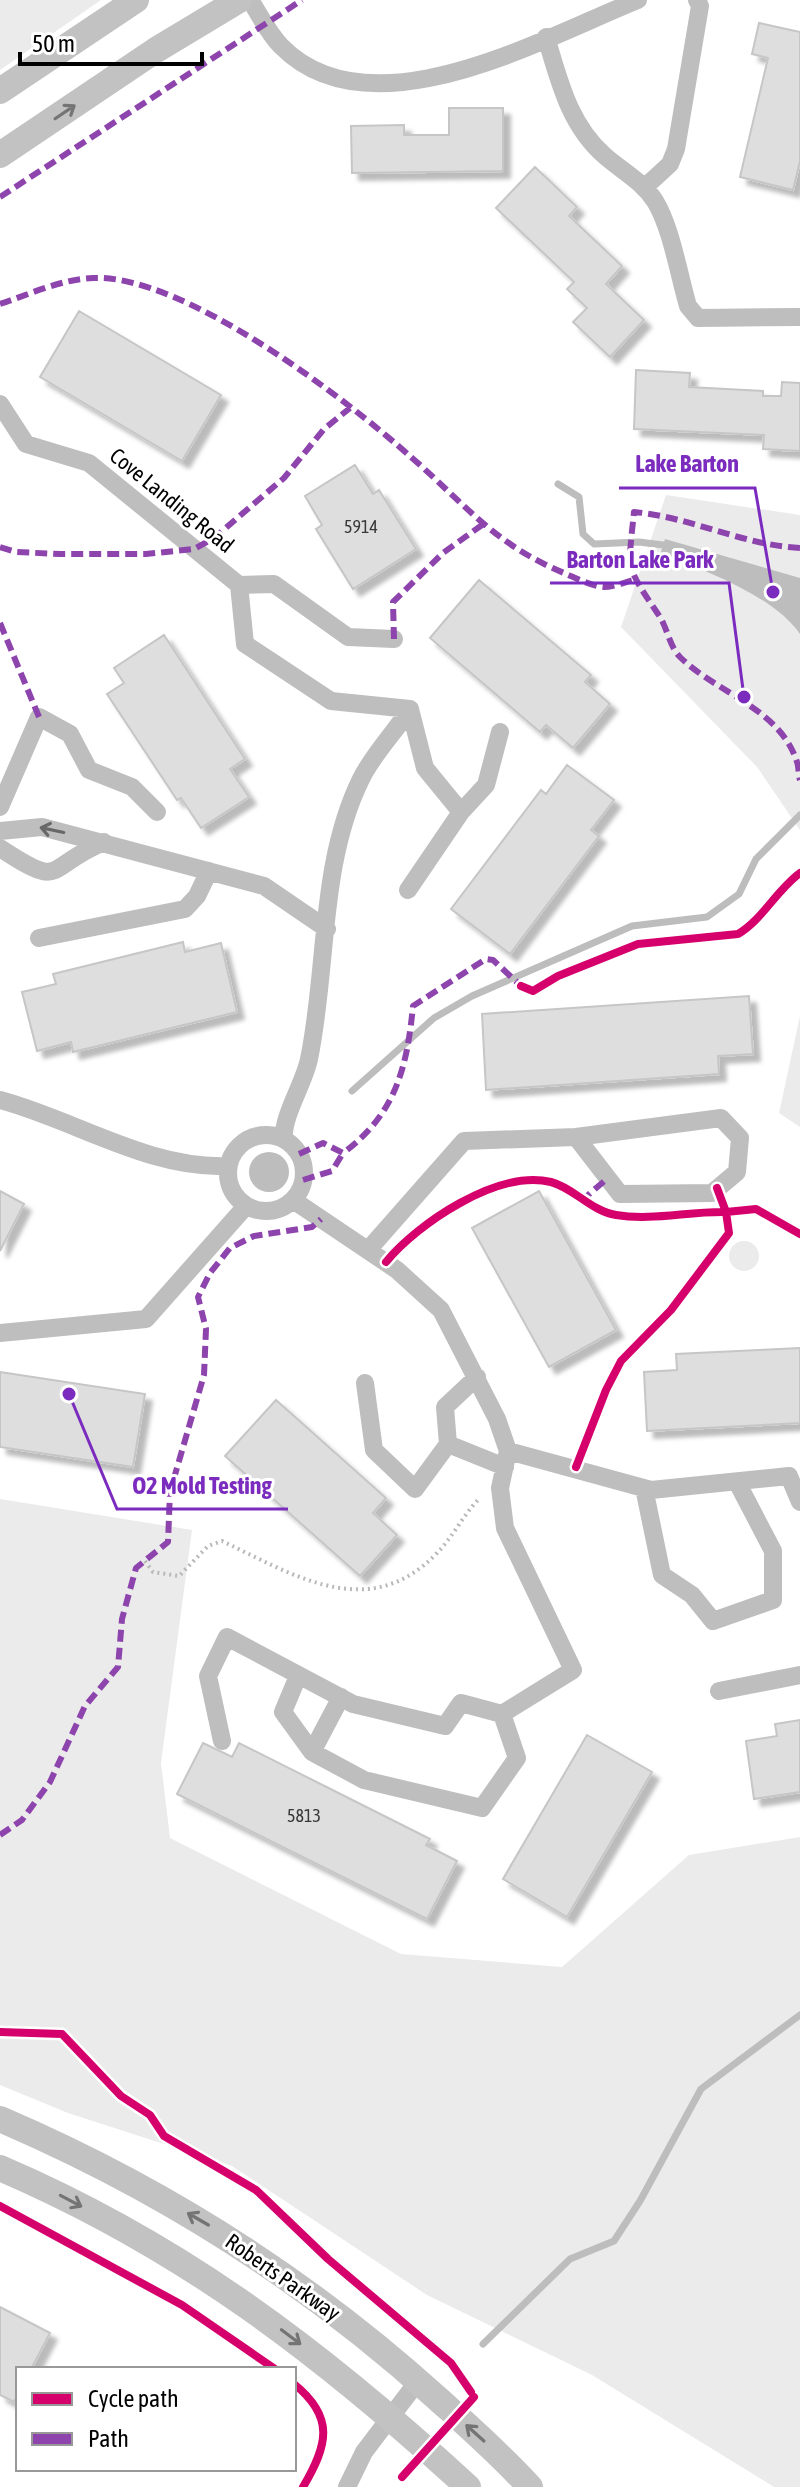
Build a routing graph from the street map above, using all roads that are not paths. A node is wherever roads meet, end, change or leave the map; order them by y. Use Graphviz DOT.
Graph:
graph roads {
  1 [pos="136,0"];
  2 [pos="239,0"];
  3 [pos="250,0"];
  4 [pos="638,0"];
  5 [pos="697,0"];
  6 [pos="546,37"];
  7 [pos="0,91"];
  8 [pos="0,155"];
  9 [pos="645,187"];
  10 [pos="800,314"];
  11 [pos="0,404"];
  12 [pos="239,585"];
  13 [pos="394,639"];
  14 [pos="410,709"];
  15 [pos="500,732"];
  16 [pos="0,807"];
  17 [pos="157,812"];
  18 [pos="461,812"];
  19 [pos="0,831"];
  20 [pos="104,842"];
  21 [pos="0,848"];
  22 [pos="209,871"];
  23 [pos="408,890"];
  24 [pos="327,929"];
  25 [pos="39,938"];
  26 [pos="0,1100"];
  27 [pos="576,1137"];
  28 [pos="284,1139"];
  29 [pos="228,1166"];
  30 [pos="293,1200"];
  31 [pos="246,1206"];
  32 [pos="368,1250"];
  33 [pos="0,1333"];
  34 [pos="477,1377"];
  35 [pos="365,1383"];
  36 [pos="448,1444"];
  37 [pos="507,1459"];
  38 [pos="737,1482"];
  39 [pos="644,1488"];
  40 [pos="800,1502"];
  41 [pos="800,1675"];
  42 [pos="298,1676"];
  43 [pos="719,1691"];
  44 [pos="341,1697"];
  45 [pos="502,1714"];
  46 [pos="222,1741"];
  47 [pos="312,1752"];
  48 [pos="0,2119"];
  49 [pos="0,2168"];
  50 [pos="418,2381"];
  51 [pos="389,2416"];
  52 [pos="347,2487"];
  53 [pos="468,2487"];
  54 [pos="530,2487"];
  1 -- 7 [label="main road"];
  8 -- 2 [label="main road, one-way"];
  3 -- 6 [label="street"];
  4 -- 6 [label="street"];
  5 -- 9 [label="street"];
  6 -- 9 [label="street"];
  9 -- 10 [label="street"];
  11 -- 12 [label="street, Cove Landing Road"];
  12 -- 13 [label="street, Cove Landing Road"];
  12 -- 14 [label="street, Cove Landing Road"];
  14 -- 18 [label="street"];
  14 -- 24 [label="street"];
  15 -- 18 [label="street"];
  16 -- 17 [label="street"];
  18 -- 23 [label="street"];
  20 -- 19 [label="street, one-way"];
  20 -- 21 [label="street"];
  20 -- 22 [label="street"];
  22 -- 24 [label="street"];
  22 -- 25 [label="street"];
  24 -- 28 [label="street"];
  26 -- 29 [label="street"];
  27 -- 27 [label="street"];
  27 -- 32 [label="street"];
  28 -- 29 [label="street"];
  28 -- 30 [label="street"];
  29 -- 31 [label="street"];
  30 -- 31 [label="street"];
  30 -- 32 [label="street"];
  31 -- 33 [label="street"];
  32 -- 34 [label="street"];
  34 -- 36 [label="street"];
  34 -- 37 [label="street"];
  35 -- 36 [label="street"];
  36 -- 37 [label="street"];
  37 -- 39 [label="street"];
  37 -- 45 [label="street"];
  38 -- 39 [label="street"];
  38 -- 39 [label="street"];
  38 -- 40 [label="street"];
  41 -- 43 [label="street"];
  42 -- 44 [label="street"];
  42 -- 46 [label="street"];
  42 -- 47 [label="street"];
  44 -- 45 [label="street"];
  44 -- 47 [label="street"];
  45 -- 47 [label="street"];
  50 -- 48 [label="main road, Roberts Parkway, one-way"];
  49 -- 51 [label="main road, Roberts Parkway, one-way"];
  50 -- 51 [label="street"];
  54 -- 50 [label="main road, Roberts Parkway, one-way"];
  51 -- 52 [label="street"];
  51 -- 53 [label="main road, Roberts Parkway"];
}
